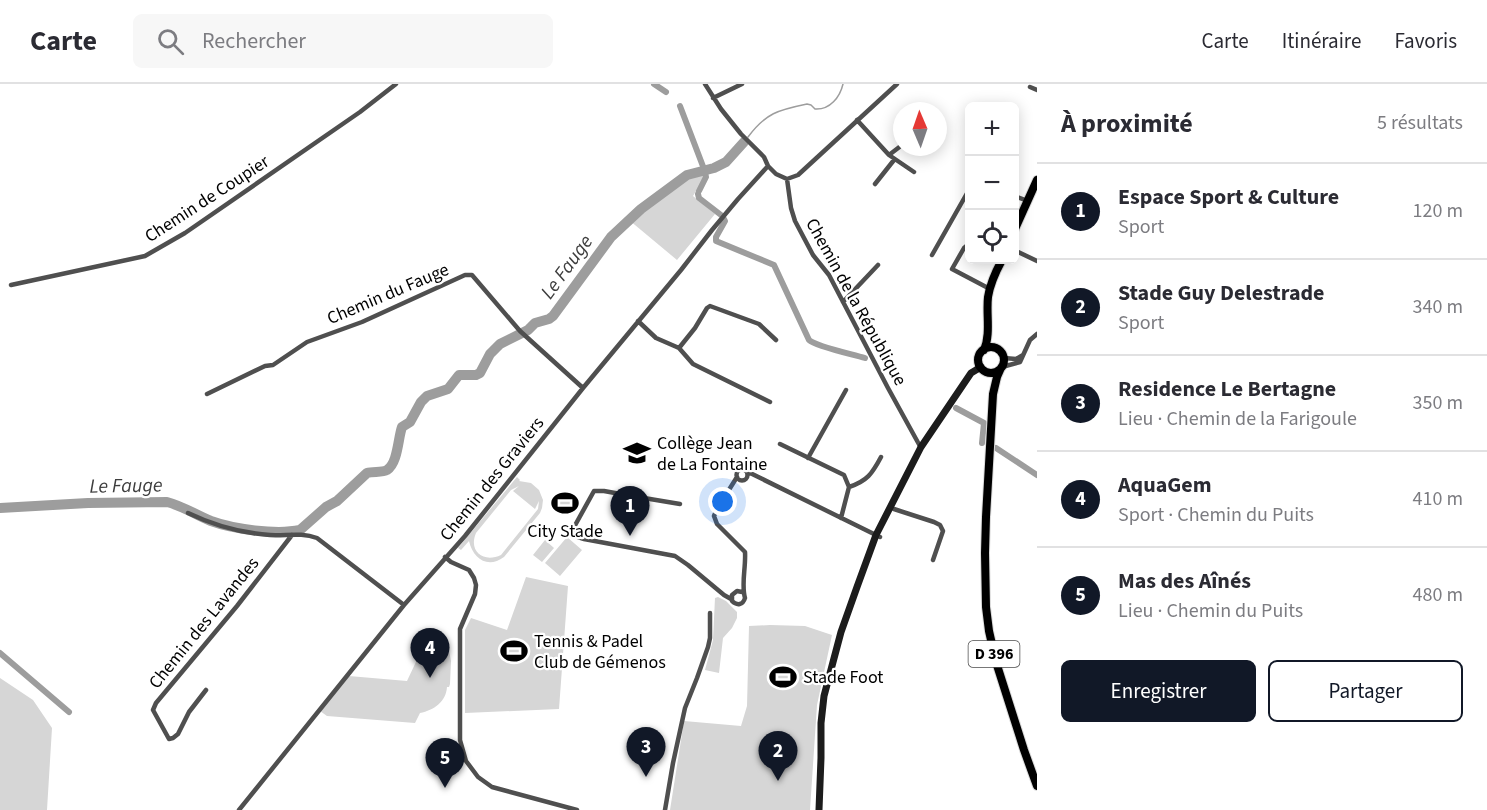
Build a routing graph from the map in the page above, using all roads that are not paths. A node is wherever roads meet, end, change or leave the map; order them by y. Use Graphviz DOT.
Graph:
graph roads {
  1 [pos="396,84"];
  2 [pos="705,84"];
  3 [pos="742,84"];
  4 [pos="897,84"];
  5 [pos="1030,87"];
  6 [pos="1037,90"];
  7 [pos="713,98"];
  8 [pos="857,120"];
  9 [pos="893,152"];
  10 [pos="889,155"];
  11 [pos="894,160"];
  12 [pos="768,166"];
  13 [pos="914,172"];
  14 [pos="787,179"];
  15 [pos="1037,180"];
  16 [pos="875,184"];
  17 [pos="965,195"];
  18 [pos="1019,198"];
  19 [pos="1028,201"];
  20 [pos="1019,220"];
  21 [pos="965,247"];
  22 [pos="1019,252"];
  23 [pos="932,255"];
  24 [pos="1037,261"];
  25 [pos="1000,264"];
  26 [pos="878,265"];
  27 [pos="11,285"];
  28 [pos="990,289"];
  29 [pos="843,302"];
  30 [pos="638,321"];
  31 [pos="988,327"];
  32 [pos="1037,334"];
  33 [pos="776,340"];
  34 [pos="679,348"];
  35 [pos="997,349"];
  36 [pos="984,350"];
  37 [pos="1023,355"];
  38 [pos="1004,358"];
  39 [pos="1002,368"];
  40 [pos="984,370"];
  41 [pos="583,388"];
  42 [pos="846,390"];
  43 [pos="207,394"];
  44 [pos="993,394"];
  45 [pos="770,402"];
  46 [pos="780,444"];
  47 [pos="922,449"];
  48 [pos="880,457"];
  49 [pos="807,458"];
  50 [pos="746,471"];
  51 [pos="737,477"];
  52 [pos="849,487"];
  53 [pos="626,495"];
  54 [pos="680,504"];
  55 [pos="894,509"];
  56 [pos="188,513"];
  57 [pos="621,518"];
  58 [pos="841,518"];
  59 [pos="292,535"];
  60 [pos="878,536"];
  61 [pos="445,557"];
  62 [pos="933,560"];
  63 [pos="742,592"];
  64 [pos="731,599"];
  65 [pos="404,605"];
  66 [pos="710,612"];
  67 [pos="206,690"];
  68 [pos="1037,786"];
  69 [pos="239,810"];
  70 [pos="577,810"];
  71 [pos="665,810"];
  72 [pos="819,810"];
  1 -- 27 [label="street, Chemin de Coupier"];
  2 -- 7 [label="street"];
  3 -- 7 [label="street"];
  4 -- 8 [label="street"];
  5 -- 6 [label="street"];
  7 -- 12 [label="street"];
  8 -- 10 [label="street"];
  8 -- 14 [label="street"];
  9 -- 10 [label="street"];
  10 -- 11 [label="street"];
  11 -- 13 [label="street"];
  11 -- 16 [label="street"];
  12 -- 14 [label="street"];
  12 -- 30 [label="street, Chemin des Graviers"];
  14 -- 29 [label="street, Chemin de la République"];
  15 -- 19 [label="main road"];
  17 -- 23 [label="street"];
  18 -- 19 [label="street"];
  19 -- 20 [label="main road"];
  21 -- 28 [label="street"];
  22 -- 24 [label="street"];
  25 -- 28 [label="main road"];
  26 -- 29 [label="street"];
  28 -- 31 [label="main road"];
  29 -- 47 [label="street, Chemin de la République"];
  30 -- 34 [label="street"];
  30 -- 41 [label="street, Chemin des Graviers"];
  31 -- 35 [label="main road"];
  31 -- 36 [label="main road"];
  32 -- 37 [label="street"];
  33 -- 34 [label="street"];
  34 -- 45 [label="street"];
  35 -- 36 [label="main road"];
  35 -- 38 [label="main road"];
  36 -- 40 [label="main road"];
  37 -- 38 [label="street"];
  37 -- 39 [label="street"];
  38 -- 39 [label="main road"];
  39 -- 40 [label="main road"];
  39 -- 44 [label="main road, D 396"];
  40 -- 44 [label="main road, D 396"];
  40 -- 47 [label="main road"];
  41 -- 43 [label="street, Chemin du Fauge"];
  41 -- 61 [label="street, Chemin des Graviers"];
  42 -- 49 [label="street"];
  44 -- 68 [label="main road, D 396"];
  46 -- 49 [label="street"];
  47 -- 55 [label="main road"];
  47 -- 60 [label="main road"];
  48 -- 52 [label="street"];
  49 -- 52 [label="street"];
  50 -- 51 [label="street"];
  50 -- 51 [label="street"];
  50 -- 58 [label="street"];
  51 -- 63 [label="street"];
  52 -- 58 [label="street"];
  53 -- 54 [label="street"];
  53 -- 57 [label="street"];
  53 -- 64 [label="street"];
  55 -- 60 [label="main road"];
  55 -- 62 [label="street"];
  56 -- 59 [label="street"];
  58 -- 60 [label="street"];
  59 -- 65 [label="street"];
  59 -- 67 [label="street, Chemin des Lavandes"];
  60 -- 72 [label="main road"];
  61 -- 65 [label="street, Chemin des Graviers"];
  61 -- 70 [label="street"];
  63 -- 64 [label="street"];
  63 -- 64 [label="street"];
  65 -- 69 [label="street, Chemin des Graviers"];
  66 -- 71 [label="street"];
}
